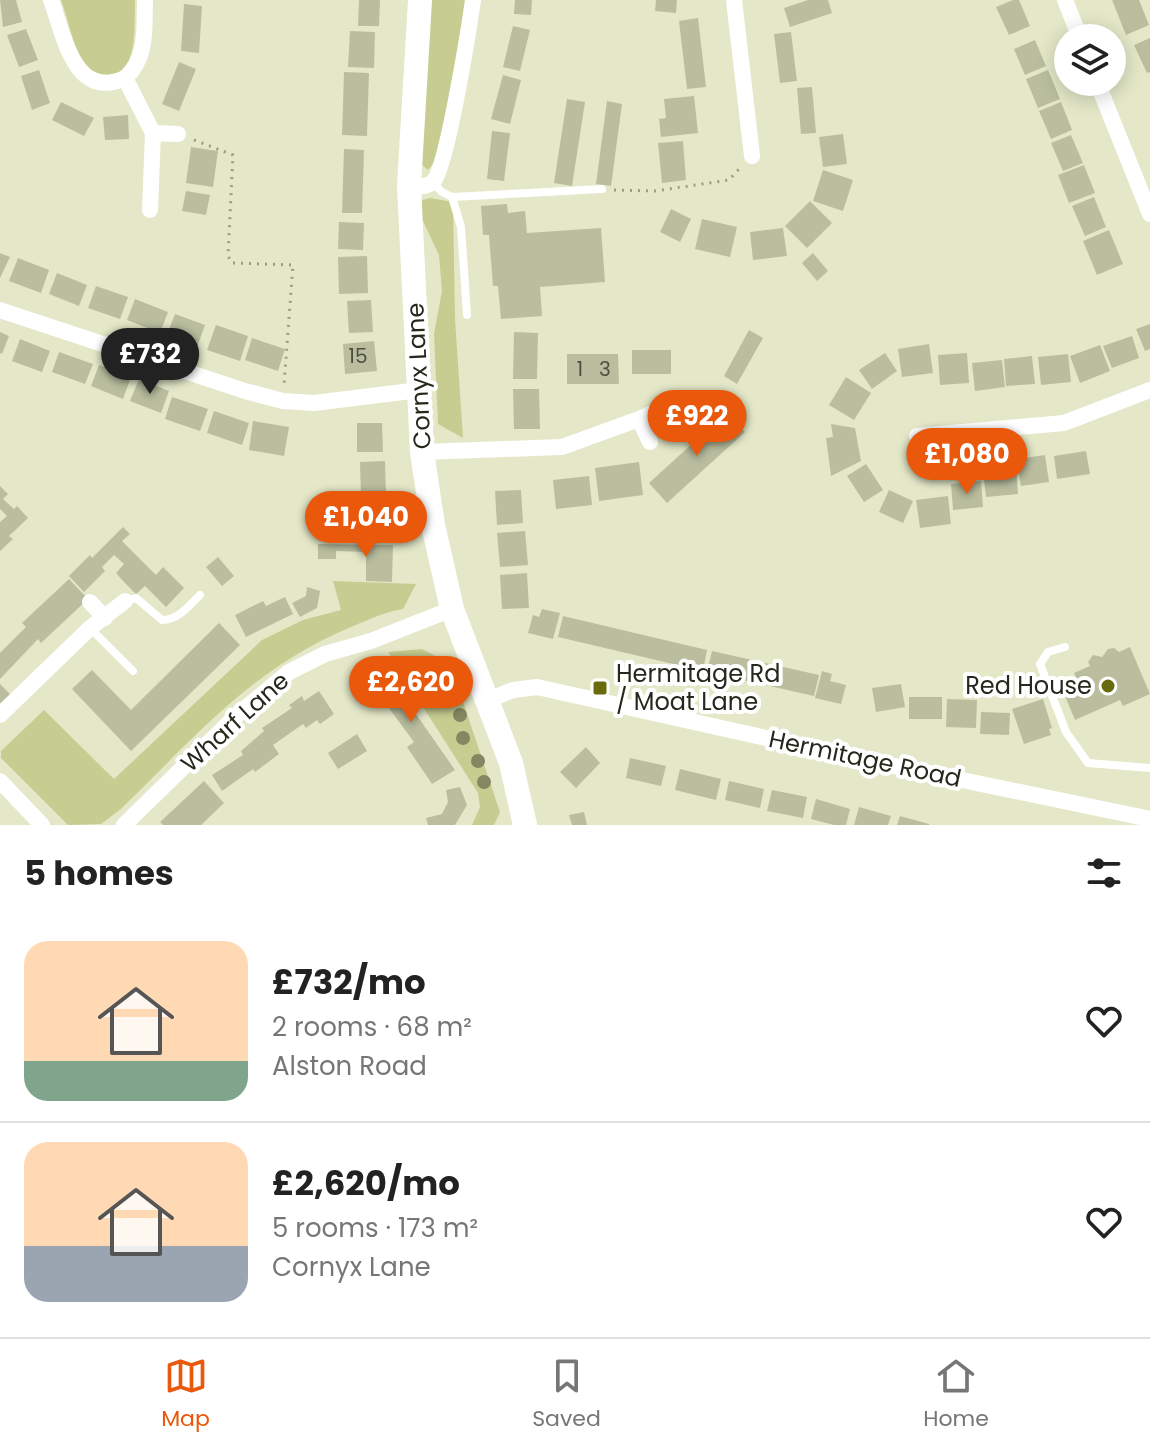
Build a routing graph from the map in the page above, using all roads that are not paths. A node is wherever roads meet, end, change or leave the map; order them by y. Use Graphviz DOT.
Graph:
graph roads {
  1 [pos="51,0"];
  2 [pos="145,0"];
  3 [pos="420,0"];
  4 [pos="473,0"];
  5 [pos="734,0"];
  6 [pos="1065,0"];
  7 [pos="1074,24"];
  8 [pos="125,78"];
  9 [pos="1103,96"];
  10 [pos="153,133"];
  11 [pos="178,134"];
  12 [pos="752,156"];
  13 [pos="421,184"];
  14 [pos="602,189"];
  15 [pos="452,197"];
  16 [pos="150,210"];
  17 [pos="1150,214"];
  18 [pos="0,310"];
  19 [pos="467,315"];
  20 [pos="419,390"];
  21 [pos="1150,390"];
  22 [pos="673,404"];
  23 [pos="639,419"];
  24 [pos="917,436"];
  25 [pos="650,442"];
  26 [pos="422,452"];
  27 [pos="200,595"];
  28 [pos="125,601"];
  29 [pos="90,602"];
  30 [pos="452,609"];
  31 [pos="105,618"];
  32 [pos="90,628"];
  33 [pos="1065,647"];
  34 [pos="133,671"];
  35 [pos="488,700"];
  36 [pos="0,715"];
  37 [pos="1150,768"];
  38 [pos="0,781"];
  39 [pos="1150,819"];
  40 [pos="42,825"];
  41 [pos="124,825"];
  42 [pos="525,825"];
  1 -- 8 [label="street"];
  2 -- 8 [label="street"];
  3 -- 13 [label="street, Cornyx Lane"];
  4 -- 13 [label="street, Cornyx Lane"];
  5 -- 12 [label="street"];
  6 -- 7 [label="street"];
  8 -- 10 [label="street"];
  9 -- 17 [label="street"];
  10 -- 11 [label="street"];
  10 -- 16 [label="street"];
  13 -- 15 [label="lane"];
  13 -- 20 [label="street, Cornyx Lane"];
  14 -- 15 [label="lane"];
  15 -- 19 [label="lane"];
  18 -- 20 [label="street"];
  20 -- 26 [label="street, Cornyx Lane"];
  21 -- 24 [label="street"];
  22 -- 23 [label="street"];
  23 -- 25 [label="street"];
  23 -- 26 [label="street"];
  26 -- 30 [label="street, Cornyx Lane"];
  27 -- 28 [label="lane"];
  28 -- 31 [label="street"];
  29 -- 31 [label="street"];
  30 -- 35 [label="street, Cornyx Lane"];
  30 -- 41 [label="street, Wharf Lane"];
  31 -- 32 [label="street"];
  32 -- 34 [label="lane"];
  32 -- 36 [label="street"];
  33 -- 37 [label="lane"];
  35 -- 39 [label="street, Hermitage Road"];
  35 -- 42 [label="street, Cornyx Lane"];
  38 -- 40 [label="street"];
}
